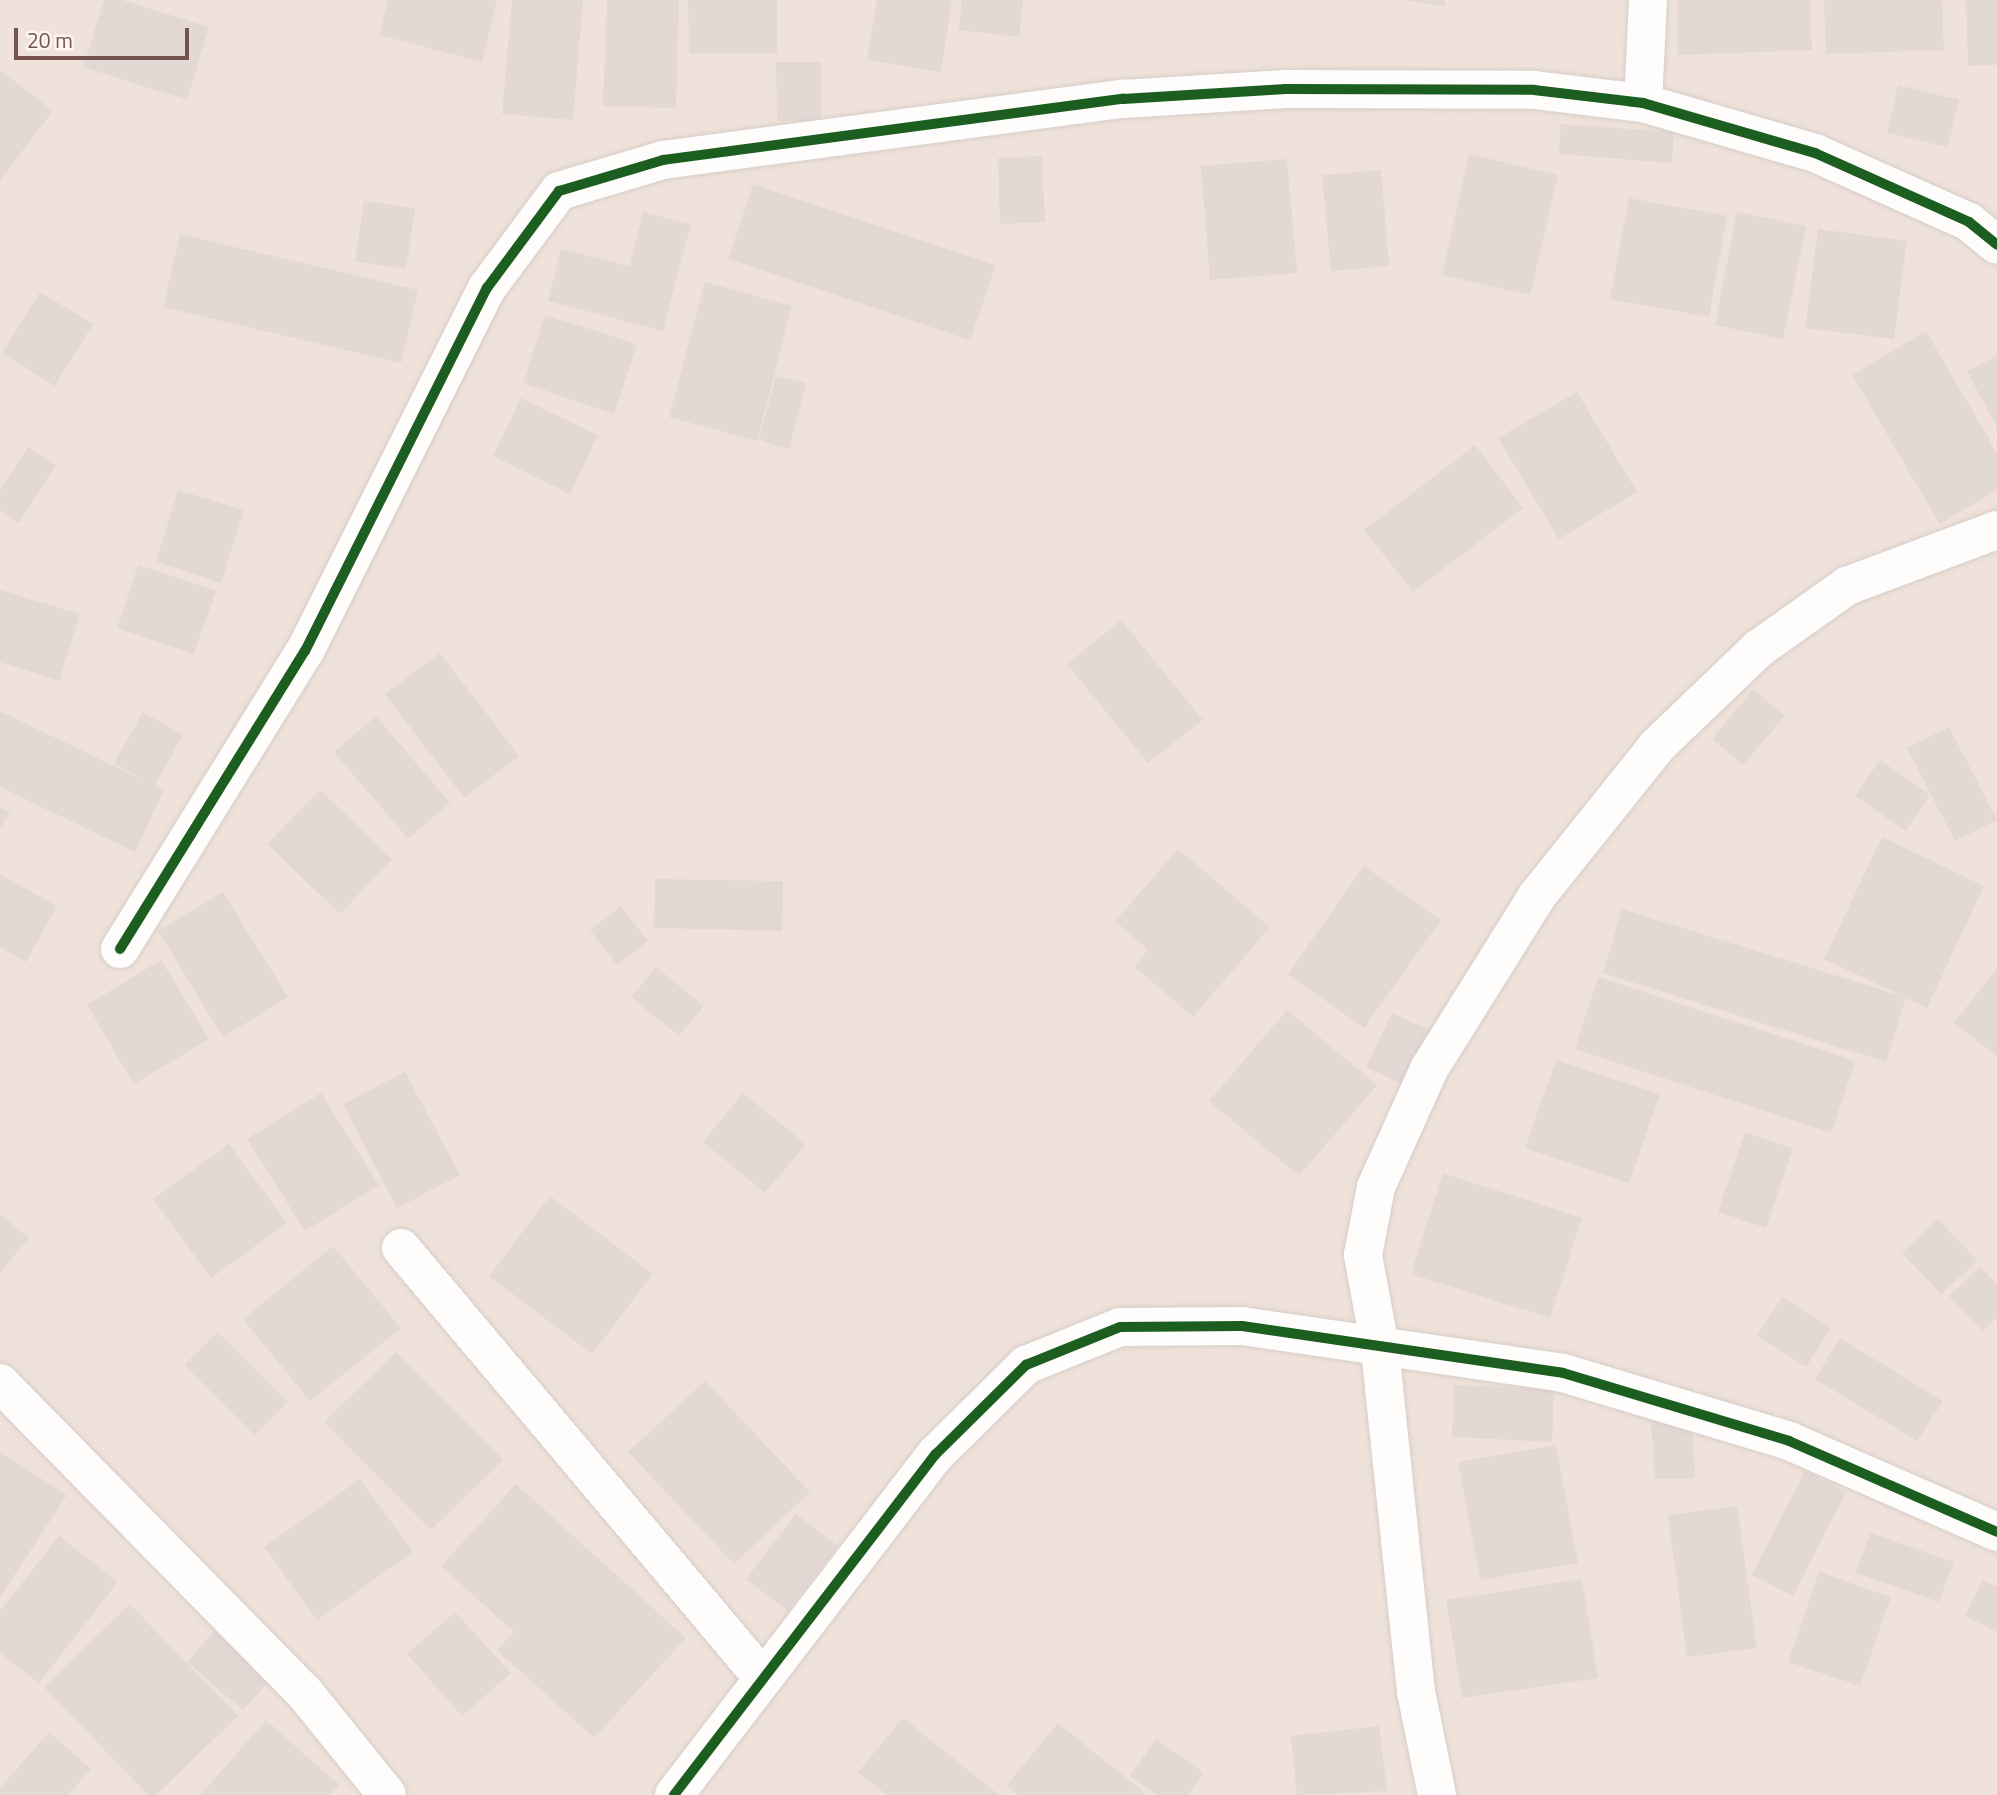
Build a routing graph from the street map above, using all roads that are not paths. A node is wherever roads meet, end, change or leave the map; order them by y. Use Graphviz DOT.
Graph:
graph roads {
  1 [pos="1648,0"];
  2 [pos="1643,103"];
  3 [pos="1997,245"];
  4 [pos="1997,530"];
  5 [pos="120,949"];
  6 [pos="401,1248"];
  7 [pos="1380,1347"];
  8 [pos="0,1383"];
  9 [pos="1997,1532"];
  10 [pos="763,1678"];
  11 [pos="387,1795"];
  12 [pos="674,1795"];
  13 [pos="1437,1795"];
  1 -- 2 [label="street"];
  2 -- 3 [label="street"];
  2 -- 5 [label="street"];
  4 -- 7 [label="street"];
  6 -- 10 [label="street"];
  7 -- 9 [label="street"];
  7 -- 10 [label="street"];
  7 -- 13 [label="street"];
  8 -- 11 [label="street"];
  10 -- 12 [label="street"];
}
